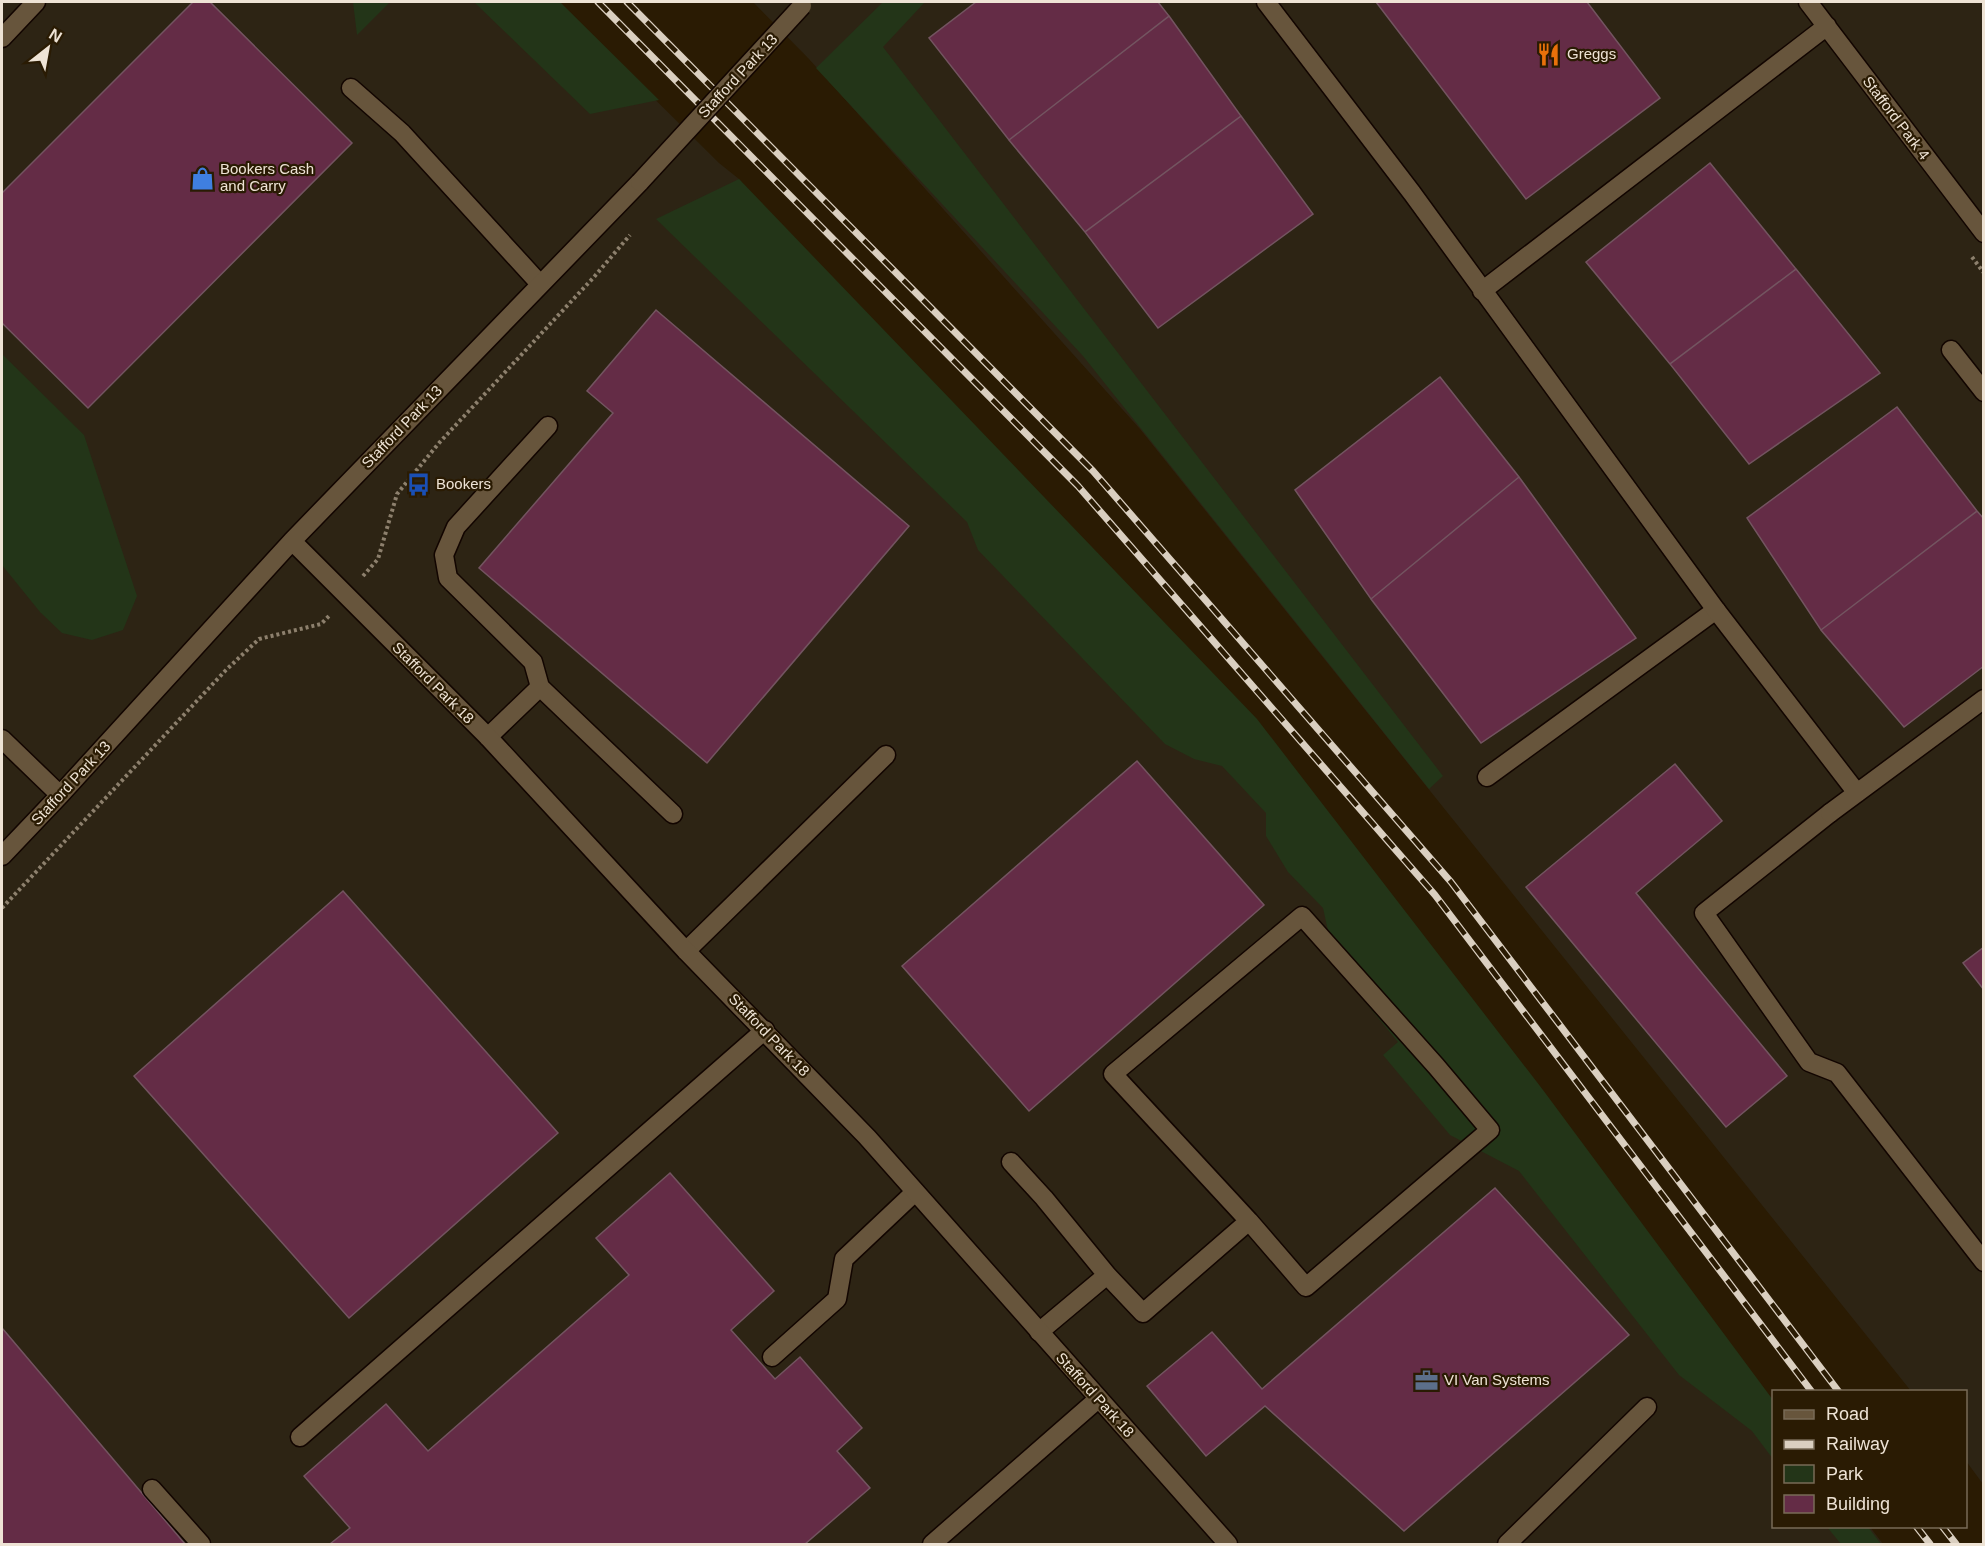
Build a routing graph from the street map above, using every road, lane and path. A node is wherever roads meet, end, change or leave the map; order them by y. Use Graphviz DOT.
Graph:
graph roads {
  1 [pos="36,2"];
  2 [pos="1266,2"];
  3 [pos="1808,2"];
  4 [pos="804,4"];
  5 [pos="1827,26"];
  6 [pos="2,38"];
  7 [pos="351,88"];
  8 [pos="1983,233"];
  9 [pos="630,234"];
  10 [pos="540,284"];
  11 [pos="1482,291"];
  12 [pos="1951,350"];
  13 [pos="1983,392"];
  14 [pos="548,426"];
  15 [pos="292,541"];
  16 [pos="347,596"];
  17 [pos="1716,610"];
  18 [pos="540,687"];
  19 [pos="1983,699"];
  20 [pos="488,737"];
  21 [pos="2,739"];
  22 [pos="886,755"];
  23 [pos="1487,777"];
  24 [pos="1857,794"];
  25 [pos="60,795"];
  26 [pos="673,814"];
  27 [pos="2,856"];
  28 [pos="2,908"];
  29 [pos="686,951"];
  30 [pos="765,1030"];
  31 [pos="1011,1162"];
  32 [pos="915,1192"];
  33 [pos="1249,1221"];
  34 [pos="1983,1262"];
  35 [pos="1107,1275"];
  36 [pos="1039,1332"];
  37 [pos="772,1358"];
  38 [pos="1098,1399"];
  39 [pos="1647,1407"];
  40 [pos="300,1437"];
  41 [pos="152,1489"];
  42 [pos="201,1545"];
  43 [pos="932,1545"];
  44 [pos="1228,1545"];
  45 [pos="1507,1545"];
  1 -- 6 [label="street"];
  2 -- 11 [label="street"];
  3 -- 5 [label="street, Stafford Park 4"];
  4 -- 10 [label="street, Stafford Park 13, bridge"];
  5 -- 8 [label="street, Stafford Park 4"];
  5 -- 11 [label="street"];
  7 -- 10 [label="street"];
  9 -- 16 [label="path"];
  10 -- 15 [label="street, Stafford Park 13"];
  11 -- 17 [label="street"];
  12 -- 13 [label="street"];
  14 -- 18 [label="street"];
  15 -- 16 [label="street, Stafford Park 18"];
  15 -- 25 [label="street, Stafford Park 13"];
  16 -- 20 [label="street, Stafford Park 18"];
  16 -- 28 [label="path"];
  17 -- 23 [label="street"];
  17 -- 24 [label="street"];
  18 -- 20 [label="street"];
  18 -- 26 [label="street"];
  19 -- 24 [label="street"];
  20 -- 29 [label="street, Stafford Park 18"];
  21 -- 25 [label="street"];
  22 -- 29 [label="street"];
  24 -- 34 [label="street"];
  25 -- 27 [label="street, Stafford Park 13"];
  29 -- 30 [label="street, Stafford Park 18"];
  30 -- 32 [label="street, Stafford Park 18"];
  30 -- 40 [label="street"];
  31 -- 35 [label="street"];
  32 -- 36 [label="street, Stafford Park 18"];
  32 -- 37 [label="street"];
  33 -- 33 [label="street"];
  33 -- 35 [label="street"];
  35 -- 36 [label="street"];
  36 -- 38 [label="street, Stafford Park 18"];
  38 -- 43 [label="street"];
  38 -- 44 [label="street, Stafford Park 18"];
  39 -- 45 [label="street"];
  41 -- 42 [label="street"];
}
